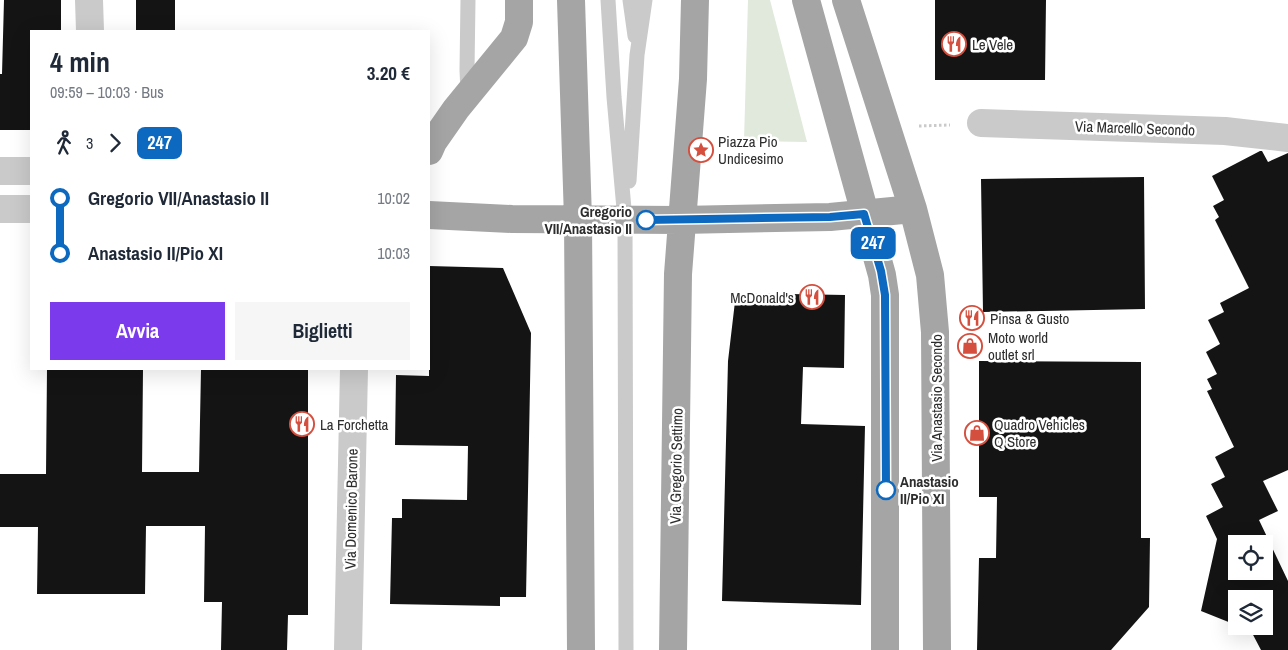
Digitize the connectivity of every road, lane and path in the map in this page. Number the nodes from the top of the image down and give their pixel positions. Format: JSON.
{"nodes":[{"id":1,"x":89,"y":0,"type":"edge"},
{"id":2,"x":468,"y":0,"type":"edge"},
{"id":3,"x":519,"y":0,"type":"edge"},
{"id":4,"x":571,"y":0,"type":"edge"},
{"id":5,"x":608,"y":0,"type":"edge"},
{"id":6,"x":630,"y":0,"type":"edge"},
{"id":7,"x":645,"y":0,"type":"edge"},
{"id":8,"x":695,"y":0,"type":"edge"},
{"id":9,"x":806,"y":0,"type":"edge"},
{"id":10,"x":846,"y":0,"type":"edge"},
{"id":11,"x":90,"y":30,"type":"edge"},
{"id":12,"x":637,"y":55,"type":"junction"},
{"id":13,"x":468,"y":96,"type":"junction"},
{"id":14,"x":971,"y":124,"type":"joint"},
{"id":15,"x":886,"y":127,"type":"junction"},
{"id":16,"x":1288,"y":138,"type":"edge"},
{"id":17,"x":430,"y":149,"type":"edge"},
{"id":18,"x":0,"y":171,"type":"edge"},
{"id":19,"x":30,"y":171,"type":"edge"},
{"id":20,"x":0,"y":209,"type":"edge"},
{"id":21,"x":30,"y":209,"type":"edge"},
{"id":22,"x":913,"y":209,"type":"junction"},
{"id":23,"x":864,"y":214,"type":"junction"},
{"id":24,"x":430,"y":216,"type":"edge"},
{"id":25,"x":578,"y":219,"type":"junction"},
{"id":26,"x":625,"y":220,"type":"junction"},
{"id":27,"x":682,"y":220,"type":"junction"},
{"id":28,"x":354,"y":370,"type":"edge"},
{"id":29,"x":348,"y":650,"type":"edge"},
{"id":30,"x":581,"y":650,"type":"edge"},
{"id":31,"x":626,"y":650,"type":"edge"},
{"id":32,"x":673,"y":650,"type":"edge"},
{"id":33,"x":885,"y":650,"type":"edge"},
{"id":34,"x":937,"y":650,"type":"edge"}],
"edges":[{"from":1,"to":11,"type":"street"},
{"from":2,"to":13,"type":"lane"},
{"from":3,"to":13,"type":"main road"},
{"from":4,"to":25,"type":"main road"},
{"from":5,"to":26,"type":"lane"},
{"from":6,"to":12,"type":"lane"},
{"from":7,"to":12,"type":"lane"},
{"from":8,"to":27,"type":"main road"},
{"from":9,"to":23,"type":"main road"},
{"from":10,"to":15,"type":"main road"},
{"from":12,"to":26,"type":"lane"},
{"from":13,"to":17,"type":"main road"},
{"from":14,"to":15,"type":"path"},
{"from":14,"to":16,"type":"street","name":"Via Marcello Secondo"},
{"from":15,"to":22,"type":"main road"},
{"from":18,"to":19,"type":"street"},
{"from":20,"to":21,"type":"street"},
{"from":22,"to":23,"type":"main road"},
{"from":22,"to":34,"type":"main road","name":"Via Anastasio Secondo"},
{"from":23,"to":27,"type":"main road"},
{"from":23,"to":33,"type":"main road"},
{"from":24,"to":25,"type":"main road"},
{"from":25,"to":26,"type":"main road"},
{"from":25,"to":30,"type":"main road"},
{"from":26,"to":27,"type":"main road"},
{"from":26,"to":31,"type":"lane"},
{"from":27,"to":32,"type":"main road","name":"Via Gregorio Settimo"},
{"from":28,"to":29,"type":"street","name":"Via Domenico Barone"}]}
